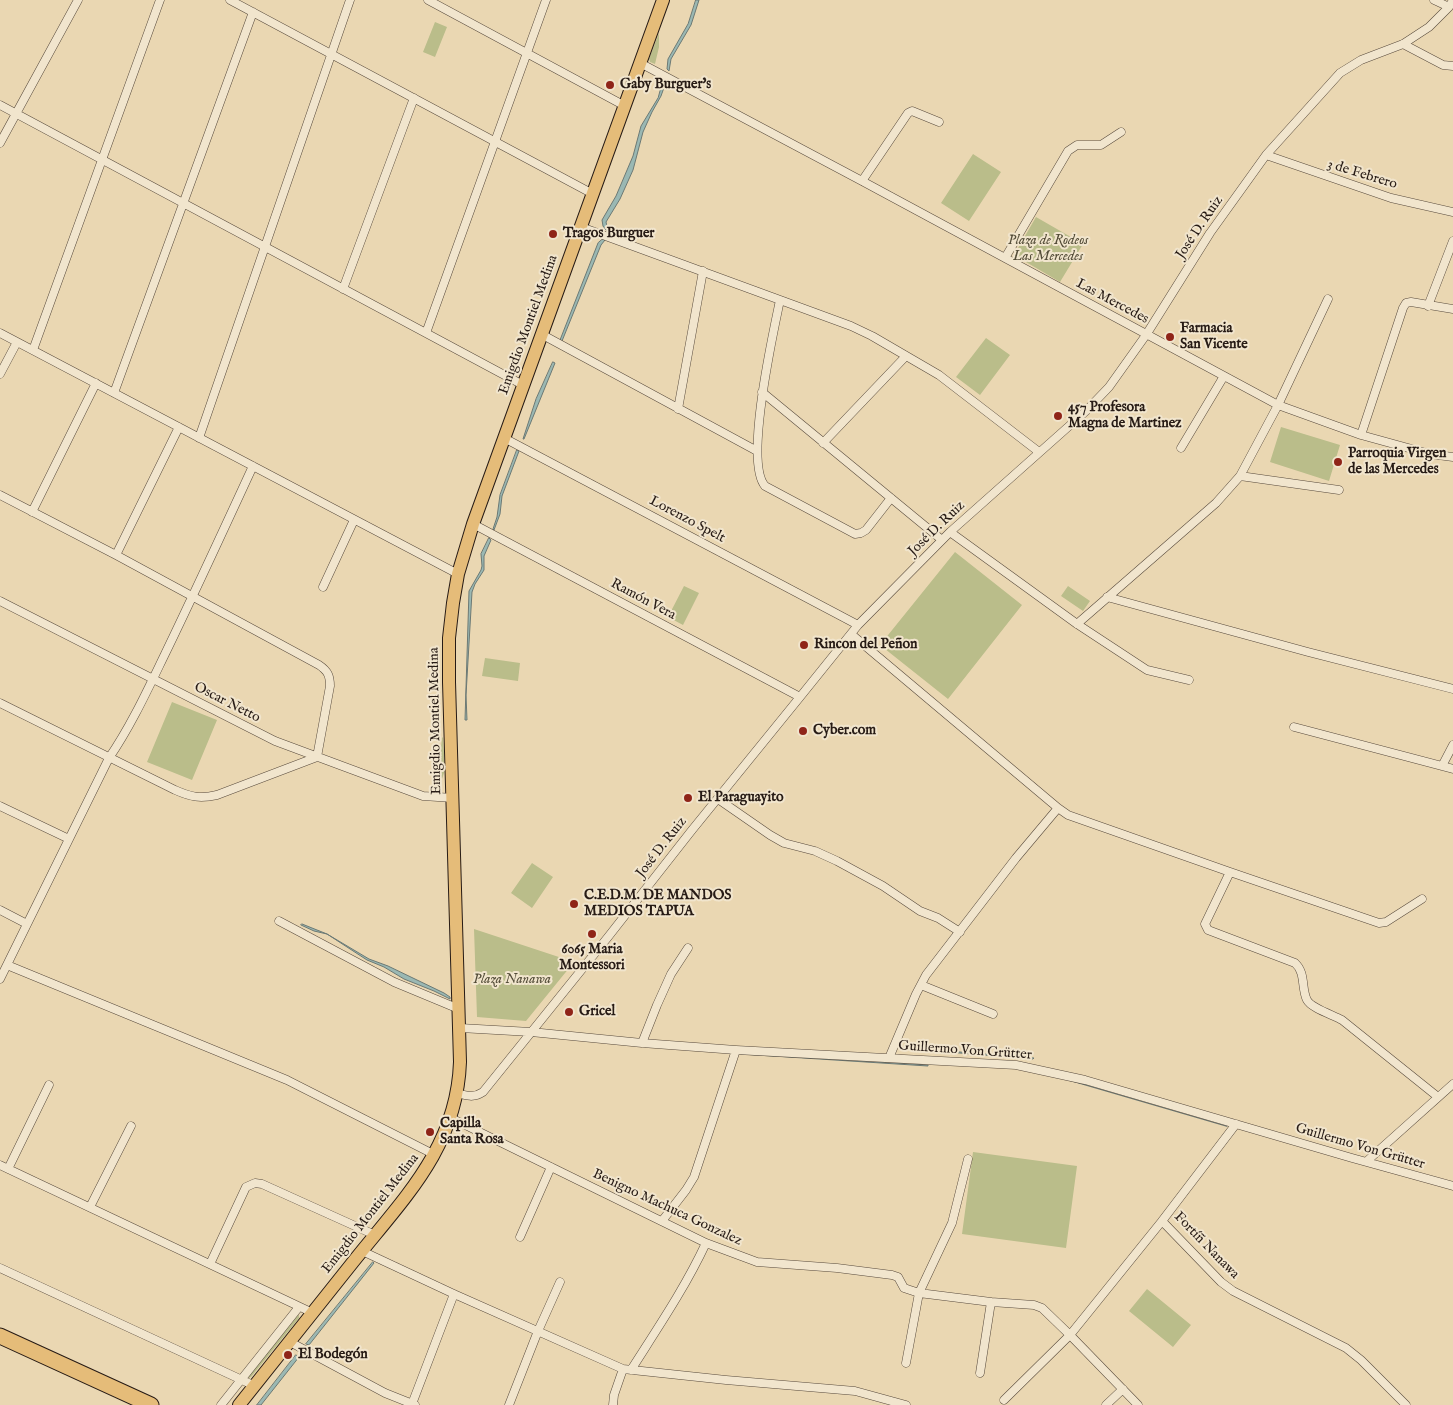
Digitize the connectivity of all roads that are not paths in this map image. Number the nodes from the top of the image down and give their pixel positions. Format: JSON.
{"nodes":[{"id":1,"x":78,"y":0,"type":"edge"},
{"id":2,"x":160,"y":0,"type":"edge"},
{"id":3,"x":230,"y":0,"type":"edge"},
{"id":4,"x":350,"y":0,"type":"edge"},
{"id":5,"x":428,"y":0,"type":"edge"},
{"id":6,"x":546,"y":0,"type":"edge"},
{"id":7,"x":663,"y":0,"type":"edge"},
{"id":8,"x":1434,"y":0,"type":"edge"},
{"id":9,"x":1451,"y":3,"type":"edge"},
{"id":10,"x":253,"y":12,"type":"junction"},
{"id":11,"x":1403,"y":44,"type":"junction"},
{"id":12,"x":527,"y":53,"type":"junction"},
{"id":13,"x":331,"y":54,"type":"junction"},
{"id":14,"x":640,"y":62,"type":"junction"},
{"id":15,"x":1453,"y":66,"type":"edge"},
{"id":16,"x":414,"y":98,"type":"junction"},
{"id":17,"x":0,"y":105,"type":"edge"},
{"id":18,"x":625,"y":106,"type":"junction"},
{"id":19,"x":16,"y":114,"type":"junction"},
{"id":20,"x":939,"y":122,"type":"dead end"},
{"id":21,"x":1120,"y":132,"type":"dead end"},
{"id":22,"x":495,"y":142,"type":"junction"},
{"id":23,"x":0,"y":143,"type":"edge"},
{"id":24,"x":1266,"y":155,"type":"junction"},
{"id":25,"x":102,"y":160,"type":"junction"},
{"id":26,"x":862,"y":180,"type":"junction"},
{"id":27,"x":593,"y":194,"type":"junction"},
{"id":28,"x":184,"y":204,"type":"junction"},
{"id":29,"x":1453,"y":212,"type":"edge"},
{"id":30,"x":581,"y":227,"type":"junction"},
{"id":31,"x":1453,"y":241,"type":"edge"},
{"id":32,"x":264,"y":247,"type":"junction"},
{"id":33,"x":1005,"y":258,"type":"junction"},
{"id":34,"x":703,"y":271,"type":"junction"},
{"id":35,"x":343,"y":289,"type":"junction"},
{"id":36,"x":1328,"y":299,"type":"dead end"},
{"id":37,"x":780,"y":300,"type":"junction"},
{"id":38,"x":1428,"y":306,"type":"junction"},
{"id":39,"x":1453,"y":309,"type":"edge"},
{"id":40,"x":0,"y":333,"type":"edge"},
{"id":41,"x":426,"y":334,"type":"junction"},
{"id":42,"x":541,"y":334,"type":"junction"},
{"id":43,"x":1146,"y":334,"type":"junction"},
{"id":44,"x":17,"y":342,"type":"junction"},
{"id":45,"x":33,"y":350,"type":"junction"},
{"id":46,"x":906,"y":356,"type":"junction"},
{"id":47,"x":0,"y":374,"type":"edge"},
{"id":48,"x":1224,"y":376,"type":"junction"},
{"id":49,"x":96,"y":384,"type":"junction"},
{"id":50,"x":523,"y":385,"type":"junction"},
{"id":51,"x":762,"y":392,"type":"junction"},
{"id":52,"x":114,"y":393,"type":"junction"},
{"id":53,"x":1278,"y":405,"type":"junction"},
{"id":54,"x":678,"y":409,"type":"junction"},
{"id":55,"x":179,"y":427,"type":"junction"},
{"id":56,"x":1361,"y":436,"type":"junction"},
{"id":57,"x":199,"y":438,"type":"junction"},
{"id":58,"x":504,"y":438,"type":"junction"},
{"id":59,"x":823,"y":443,"type":"junction"},
{"id":60,"x":1181,"y":448,"type":"dead end"},
{"id":61,"x":757,"y":451,"type":"junction"},
{"id":62,"x":1039,"y":452,"type":"junction"},
{"id":63,"x":1453,"y":457,"type":"edge"},
{"id":64,"x":253,"y":466,"type":"junction"},
{"id":65,"x":1240,"y":476,"type":"junction"},
{"id":66,"x":1339,"y":490,"type":"dead end"},
{"id":67,"x":0,"y":495,"type":"edge"},
{"id":68,"x":891,"y":498,"type":"junction"},
{"id":69,"x":32,"y":512,"type":"junction"},
{"id":70,"x":354,"y":520,"type":"junction"},
{"id":71,"x":473,"y":524,"type":"junction"},
{"id":72,"x":950,"y":532,"type":"junction"},
{"id":73,"x":942,"y":540,"type":"junction"},
{"id":74,"x":116,"y":555,"type":"junction"},
{"id":75,"x":458,"y":574,"type":"junction"},
{"id":76,"x":323,"y":586,"type":"dead end"},
{"id":77,"x":1107,"y":597,"type":"junction"},
{"id":78,"x":192,"y":598,"type":"junction"},
{"id":79,"x":0,"y":601,"type":"edge"},
{"id":80,"x":858,"y":624,"type":"junction"},
{"id":81,"x":1077,"y":624,"type":"junction"},
{"id":82,"x":851,"y":634,"type":"junction"},
{"id":83,"x":152,"y":679,"type":"junction"},
{"id":84,"x":1189,"y":680,"type":"dead end"},
{"id":85,"x":1453,"y":689,"type":"edge"},
{"id":86,"x":800,"y":697,"type":"junction"},
{"id":87,"x":0,"y":703,"type":"edge"},
{"id":88,"x":1294,"y":727,"type":"dead end"},
{"id":89,"x":1453,"y":745,"type":"edge"},
{"id":90,"x":317,"y":757,"type":"junction"},
{"id":91,"x":109,"y":758,"type":"junction"},
{"id":92,"x":1442,"y":766,"type":"junction"},
{"id":93,"x":1453,"y":769,"type":"edge"},
{"id":94,"x":453,"y":798,"type":"junction"},
{"id":95,"x":718,"y":799,"type":"junction"},
{"id":96,"x":0,"y":806,"type":"edge"},
{"id":97,"x":1058,"y":808,"type":"junction"},
{"id":98,"x":69,"y":839,"type":"junction"},
{"id":99,"x":1230,"y":872,"type":"junction"},
{"id":100,"x":1422,"y":899,"type":"dead end"},
{"id":101,"x":0,"y":910,"type":"edge"},
{"id":102,"x":279,"y":921,"type":"dead end"},
{"id":103,"x":27,"y":924,"type":"junction"},
{"id":104,"x":960,"y":932,"type":"junction"},
{"id":105,"x":688,"y":948,"type":"dead end"},
{"id":106,"x":7,"y":965,"type":"junction"},
{"id":107,"x":0,"y":979,"type":"edge"},
{"id":108,"x":921,"y":985,"type":"junction"},
{"id":109,"x":459,"y":1010,"type":"junction"},
{"id":110,"x":993,"y":1014,"type":"dead end"},
{"id":111,"x":460,"y":1028,"type":"junction"},
{"id":112,"x":531,"y":1032,"type":"junction"},
{"id":113,"x":642,"y":1044,"type":"junction"},
{"id":114,"x":736,"y":1050,"type":"junction"},
{"id":115,"x":889,"y":1058,"type":"junction"},
{"id":116,"x":1453,"y":1084,"type":"edge"},
{"id":117,"x":49,"y":1085,"type":"dead end"},
{"id":118,"x":457,"y":1093,"type":"junction"},
{"id":119,"x":1438,"y":1097,"type":"junction"},
{"id":120,"x":451,"y":1118,"type":"junction"},
{"id":121,"x":1236,"y":1124,"type":"junction"},
{"id":122,"x":131,"y":1126,"type":"dead end"},
{"id":123,"x":435,"y":1155,"type":"junction"},
{"id":124,"x":968,"y":1159,"type":"dead end"},
{"id":125,"x":1367,"y":1161,"type":"junction"},
{"id":126,"x":0,"y":1165,"type":"edge"},
{"id":127,"x":551,"y":1167,"type":"junction"},
{"id":128,"x":8,"y":1169,"type":"junction"},
{"id":129,"x":1453,"y":1186,"type":"edge"},
{"id":130,"x":90,"y":1207,"type":"junction"},
{"id":131,"x":1162,"y":1221,"type":"junction"},
{"id":132,"x":662,"y":1222,"type":"junction"},
{"id":133,"x":375,"y":1234,"type":"junction"},
{"id":134,"x":520,"y":1237,"type":"dead end"},
{"id":135,"x":706,"y":1243,"type":"junction"},
{"id":136,"x":362,"y":1251,"type":"junction"},
{"id":137,"x":210,"y":1264,"type":"junction"},
{"id":138,"x":0,"y":1268,"type":"edge"},
{"id":139,"x":560,"y":1282,"type":"dead end"},
{"id":140,"x":919,"y":1293,"type":"junction"},
{"id":141,"x":454,"y":1294,"type":"junction"},
{"id":142,"x":991,"y":1302,"type":"junction"},
{"id":143,"x":299,"y":1307,"type":"junction"},
{"id":144,"x":313,"y":1313,"type":"junction"},
{"id":145,"x":538,"y":1331,"type":"junction"},
{"id":146,"x":1070,"y":1335,"type":"junction"},
{"id":147,"x":0,"y":1336,"type":"edge"},
{"id":148,"x":290,"y":1342,"type":"junction"},
{"id":149,"x":906,"y":1363,"type":"dead end"},
{"id":150,"x":627,"y":1370,"type":"junction"},
{"id":151,"x":980,"y":1373,"type":"dead end"},
{"id":152,"x":241,"y":1379,"type":"junction"},
{"id":153,"x":254,"y":1386,"type":"junction"},
{"id":154,"x":1123,"y":1390,"type":"junction"},
{"id":155,"x":1004,"y":1400,"type":"dead end"},
{"id":156,"x":413,"y":1404,"type":"edge"},
{"id":157,"x":151,"y":1405,"type":"edge"},
{"id":158,"x":221,"y":1405,"type":"edge"},
{"id":159,"x":239,"y":1405,"type":"edge"},
{"id":160,"x":509,"y":1405,"type":"edge"},
{"id":161,"x":613,"y":1405,"type":"edge"},
{"id":162,"x":906,"y":1405,"type":"edge"},
{"id":163,"x":1106,"y":1405,"type":"edge"},
{"id":164,"x":1138,"y":1405,"type":"edge"},
{"id":165,"x":1406,"y":1405,"type":"edge"}],
"edges":[{"from":1,"to":19,"type":"street"},
{"from":2,"to":25,"type":"street"},
{"from":3,"to":10,"type":"street"},
{"from":4,"to":13,"type":"street"},
{"from":5,"to":12,"type":"street"},
{"from":6,"to":12,"type":"street"},
{"from":7,"to":14,"type":"main road","name":"Emigdio Montiel Medina"},
{"from":8,"to":9,"type":"street"},
{"from":9,"to":11,"type":"street","name":"José D. Ruiz"},
{"from":10,"to":13,"type":"street"},
{"from":10,"to":28,"type":"street"},
{"from":11,"to":15,"type":"street"},
{"from":11,"to":24,"type":"street","name":"José D. Ruiz"},
{"from":12,"to":18,"type":"street"},
{"from":12,"to":22,"type":"street"},
{"from":13,"to":16,"type":"street"},
{"from":13,"to":32,"type":"street"},
{"from":14,"to":18,"type":"main road","name":"Emigdio Montiel Medina"},
{"from":14,"to":26,"type":"street","name":"Las Mercedes"},
{"from":16,"to":22,"type":"street"},
{"from":16,"to":35,"type":"street"},
{"from":17,"to":19,"type":"street"},
{"from":18,"to":27,"type":"main road","name":"Emigdio Montiel Medina"},
{"from":19,"to":23,"type":"street"},
{"from":19,"to":25,"type":"street"},
{"from":20,"to":26,"type":"street"},
{"from":21,"to":33,"type":"street"},
{"from":22,"to":27,"type":"street"},
{"from":22,"to":41,"type":"street"},
{"from":24,"to":29,"type":"street","name":"3 de Febrero"},
{"from":24,"to":43,"type":"street","name":"José D. Ruiz"},
{"from":25,"to":28,"type":"street"},
{"from":25,"to":45,"type":"street"},
{"from":26,"to":33,"type":"street","name":"Las Mercedes"},
{"from":27,"to":30,"type":"main road","name":"Emigdio Montiel Medina"},
{"from":28,"to":32,"type":"street"},
{"from":28,"to":52,"type":"street"},
{"from":30,"to":34,"type":"street"},
{"from":30,"to":42,"type":"main road","name":"Emigdio Montiel Medina"},
{"from":31,"to":38,"type":"street"},
{"from":32,"to":35,"type":"street"},
{"from":32,"to":57,"type":"street"},
{"from":33,"to":43,"type":"street","name":"Las Mercedes"},
{"from":34,"to":37,"type":"street"},
{"from":34,"to":54,"type":"street"},
{"from":35,"to":41,"type":"street"},
{"from":36,"to":53,"type":"street"},
{"from":37,"to":46,"type":"street"},
{"from":37,"to":51,"type":"street"},
{"from":38,"to":39,"type":"street"},
{"from":38,"to":56,"type":"street"},
{"from":40,"to":44,"type":"street"},
{"from":41,"to":50,"type":"street"},
{"from":42,"to":50,"type":"main road","name":"Emigdio Montiel Medina"},
{"from":42,"to":54,"type":"street"},
{"from":43,"to":48,"type":"street","name":"Las Mercedes"},
{"from":43,"to":62,"type":"street","name":"José D. Ruiz"},
{"from":44,"to":45,"type":"street"},
{"from":44,"to":47,"type":"street"},
{"from":45,"to":49,"type":"street"},
{"from":46,"to":59,"type":"street"},
{"from":46,"to":62,"type":"street"},
{"from":48,"to":53,"type":"street","name":"Las Mercedes"},
{"from":48,"to":60,"type":"street"},
{"from":49,"to":52,"type":"street"},
{"from":49,"to":69,"type":"street"},
{"from":50,"to":58,"type":"main road","name":"Emigdio Montiel Medina"},
{"from":51,"to":59,"type":"street"},
{"from":51,"to":61,"type":"street"},
{"from":52,"to":55,"type":"street"},
{"from":53,"to":56,"type":"street","name":"Las Mercedes"},
{"from":53,"to":65,"type":"street"},
{"from":54,"to":61,"type":"street"},
{"from":55,"to":57,"type":"street"},
{"from":55,"to":74,"type":"street"},
{"from":56,"to":63,"type":"street","name":"Las Mercedes"},
{"from":57,"to":64,"type":"street"},
{"from":58,"to":71,"type":"main road","name":"Emigdio Montiel Medina"},
{"from":58,"to":80,"type":"street","name":"Lorenzo Spelt"},
{"from":59,"to":68,"type":"street"},
{"from":61,"to":68,"type":"street"},
{"from":62,"to":72,"type":"street","name":"José D. Ruiz"},
{"from":64,"to":70,"type":"street"},
{"from":64,"to":78,"type":"street"},
{"from":65,"to":66,"type":"street"},
{"from":65,"to":77,"type":"street"},
{"from":67,"to":69,"type":"street"},
{"from":68,"to":73,"type":"street"},
{"from":69,"to":74,"type":"street"},
{"from":70,"to":75,"type":"street"},
{"from":70,"to":76,"type":"street"},
{"from":71,"to":75,"type":"main road","name":"Emigdio Montiel Medina"},
{"from":71,"to":86,"type":"street","name":"Ramón Vera"},
{"from":72,"to":73,"type":"street","name":"José D. Ruiz"},
{"from":72,"to":81,"type":"street"},
{"from":73,"to":80,"type":"street","name":"José D. Ruiz"},
{"from":74,"to":78,"type":"street"},
{"from":75,"to":94,"type":"main road","name":"Emigdio Montiel Medina"},
{"from":77,"to":81,"type":"street"},
{"from":77,"to":85,"type":"street"},
{"from":78,"to":83,"type":"street"},
{"from":78,"to":90,"type":"street"},
{"from":79,"to":83,"type":"street","name":"Oscar Netto"},
{"from":80,"to":82,"type":"street","name":"José D. Ruiz"},
{"from":81,"to":84,"type":"street"},
{"from":82,"to":86,"type":"street","name":"José D. Ruiz"},
{"from":82,"to":97,"type":"street"},
{"from":83,"to":90,"type":"street","name":"Oscar Netto"},
{"from":83,"to":91,"type":"street"},
{"from":86,"to":95,"type":"street","name":"José D. Ruiz"},
{"from":87,"to":91,"type":"street"},
{"from":88,"to":92,"type":"street"},
{"from":89,"to":92,"type":"street"},
{"from":90,"to":91,"type":"street"},
{"from":90,"to":94,"type":"street","name":"Oscar Netto"},
{"from":91,"to":98,"type":"street"},
{"from":92,"to":93,"type":"street"},
{"from":94,"to":109,"type":"main road","name":"Emigdio Montiel Medina"},
{"from":95,"to":104,"type":"street"},
{"from":95,"to":112,"type":"street","name":"José D. Ruiz"},
{"from":96,"to":98,"type":"street"},
{"from":97,"to":99,"type":"street"},
{"from":97,"to":104,"type":"street"},
{"from":98,"to":103,"type":"street"},
{"from":99,"to":100,"type":"street"},
{"from":99,"to":119,"type":"street"},
{"from":101,"to":103,"type":"street"},
{"from":102,"to":109,"type":"street"},
{"from":103,"to":106,"type":"street"},
{"from":104,"to":108,"type":"street"},
{"from":105,"to":113,"type":"street"},
{"from":106,"to":107,"type":"street"},
{"from":106,"to":123,"type":"street"},
{"from":108,"to":110,"type":"street"},
{"from":108,"to":115,"type":"street"},
{"from":109,"to":111,"type":"main road","name":"Emigdio Montiel Medina"},
{"from":111,"to":112,"type":"street","name":"Guillermo Von Grütter"},
{"from":111,"to":118,"type":"main road","name":"Emigdio Montiel Medina"},
{"from":112,"to":113,"type":"street","name":"Guillermo Von Grütter"},
{"from":112,"to":118,"type":"street","name":"José D. Ruiz"},
{"from":113,"to":114,"type":"street","name":"Guillermo Von Grütter"},
{"from":114,"to":115,"type":"street","name":"Guillermo Von Grütter"},
{"from":114,"to":132,"type":"street"},
{"from":115,"to":121,"type":"street","name":"Guillermo Von Grütter"},
{"from":116,"to":119,"type":"street"},
{"from":117,"to":128,"type":"street"},
{"from":118,"to":120,"type":"main road","name":"Emigdio Montiel Medina"},
{"from":119,"to":125,"type":"street"},
{"from":120,"to":123,"type":"main road","name":"Emigdio Montiel Medina"},
{"from":120,"to":127,"type":"street","name":"Benigno Machuca Gonzalez"},
{"from":121,"to":125,"type":"street","name":"Guillermo Von Grütter"},
{"from":121,"to":131,"type":"street","name":"Fortíñ Nanawa"},
{"from":122,"to":130,"type":"street"},
{"from":123,"to":133,"type":"main road","name":"Emigdio Montiel Medina"},
{"from":124,"to":140,"type":"street"},
{"from":125,"to":129,"type":"street","name":"Guillermo Von Grütter"},
{"from":126,"to":128,"type":"street"},
{"from":127,"to":132,"type":"street","name":"Benigno Machuca Gonzalez"},
{"from":127,"to":134,"type":"street"},
{"from":128,"to":130,"type":"street"},
{"from":130,"to":137,"type":"street"},
{"from":131,"to":146,"type":"street"},
{"from":131,"to":165,"type":"street","name":"Fortíñ Nanawa"},
{"from":132,"to":135,"type":"street","name":"Benigno Machuca Gonzalez"},
{"from":133,"to":136,"type":"main road","name":"Emigdio Montiel Medina"},
{"from":133,"to":137,"type":"street"},
{"from":135,"to":140,"type":"street","name":"Benigno Machuca Gonzalez"},
{"from":135,"to":150,"type":"street"},
{"from":136,"to":141,"type":"street"},
{"from":136,"to":144,"type":"main road","name":"Emigdio Montiel Medina"},
{"from":137,"to":143,"type":"street"},
{"from":138,"to":152,"type":"street"},
{"from":139,"to":145,"type":"street"},
{"from":140,"to":142,"type":"street","name":"Benigno Machuca Gonzalez"},
{"from":140,"to":149,"type":"street"},
{"from":141,"to":145,"type":"street"},
{"from":141,"to":156,"type":"street"},
{"from":142,"to":146,"type":"street","name":"Benigno Machuca Gonzalez"},
{"from":142,"to":151,"type":"street"},
{"from":143,"to":144,"type":"street"},
{"from":143,"to":152,"type":"street"},
{"from":144,"to":148,"type":"main road","name":"Emigdio Montiel Medina"},
{"from":145,"to":150,"type":"street"},
{"from":145,"to":160,"type":"street"},
{"from":146,"to":154,"type":"street","name":"Benigno Machuca Gonzalez"},
{"from":146,"to":155,"type":"street"},
{"from":147,"to":157,"type":"highway"},
{"from":148,"to":153,"type":"main road","name":"Emigdio Montiel Medina"},
{"from":148,"to":156,"type":"street"},
{"from":150,"to":161,"type":"street"},
{"from":150,"to":162,"type":"street"},
{"from":152,"to":153,"type":"street"},
{"from":152,"to":158,"type":"street"},
{"from":153,"to":159,"type":"main road","name":"Emigdio Montiel Medina"},
{"from":154,"to":163,"type":"street"},
{"from":154,"to":164,"type":"street","name":"Benigno Machuca Gonzalez"}]}
